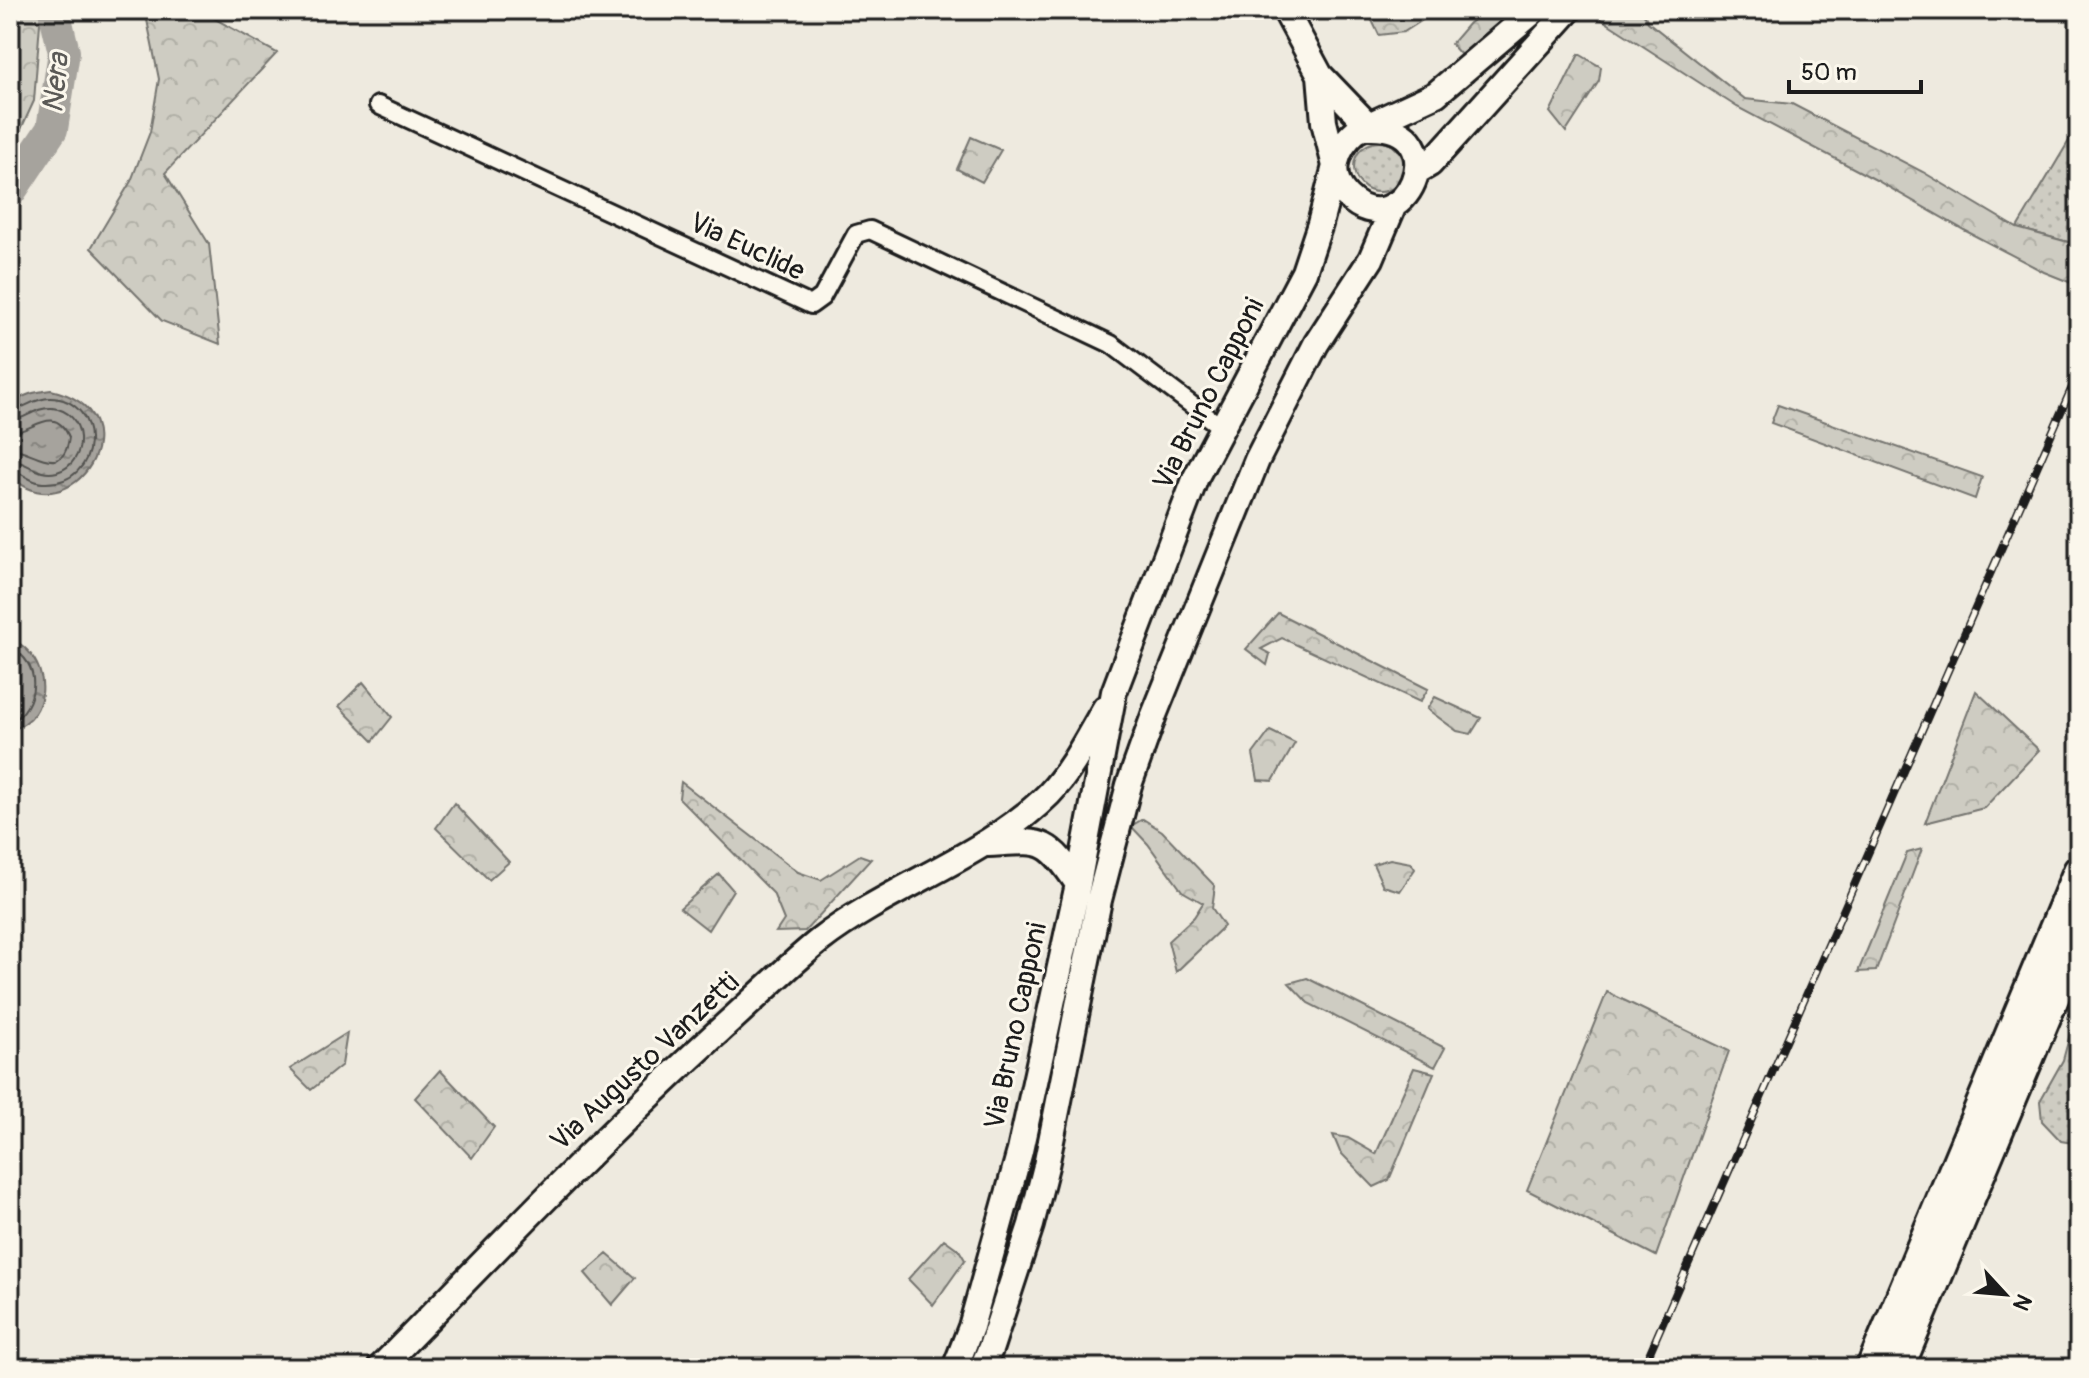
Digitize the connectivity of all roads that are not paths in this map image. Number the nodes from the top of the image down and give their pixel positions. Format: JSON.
{"nodes":[{"id":1,"x":1285,"y":10,"type":"edge"},
{"id":2,"x":1535,"y":10,"type":"edge"},
{"id":3,"x":1569,"y":10,"type":"edge"},
{"id":4,"x":1320,"y":75,"type":"junction"},
{"id":5,"x":378,"y":105,"type":"dead end"},
{"id":6,"x":1370,"y":127,"type":"junction"},
{"id":7,"x":1335,"y":166,"type":"junction"},
{"id":8,"x":1418,"y":171,"type":"junction"},
{"id":9,"x":1394,"y":205,"type":"junction"},
{"id":10,"x":1221,"y":427,"type":"junction"},
{"id":11,"x":1114,"y":692,"type":"junction"},
{"id":12,"x":1154,"y":715,"type":"junction"},
{"id":13,"x":985,"y":844,"type":"junction"},
{"id":14,"x":2079,"y":871,"type":"edge"},
{"id":15,"x":1078,"y":884,"type":"junction"},
{"id":16,"x":2079,"y":936,"type":"edge"},
{"id":17,"x":380,"y":1368,"type":"edge"},
{"id":18,"x":955,"y":1368,"type":"edge"},
{"id":19,"x":982,"y":1368,"type":"edge"},
{"id":20,"x":1872,"y":1368,"type":"edge"},
{"id":21,"x":1898,"y":1368,"type":"edge"}],
"edges":[{"from":1,"to":4,"type":"main road"},
{"from":2,"to":6,"type":"main road"},
{"from":3,"to":8,"type":"main road"},
{"from":4,"to":6,"type":"main road"},
{"from":4,"to":7,"type":"main road"},
{"from":5,"to":10,"type":"street","name":"Via Euclide"},
{"from":6,"to":7,"type":"main road"},
{"from":6,"to":8,"type":"main road"},
{"from":7,"to":9,"type":"main road"},
{"from":7,"to":10,"type":"main road","name":"Via Bruno Capponi"},
{"from":8,"to":9,"type":"main road"},
{"from":9,"to":12,"type":"main road","name":"Via Bruno Capponi"},
{"from":10,"to":11,"type":"main road","name":"Via Bruno Capponi"},
{"from":11,"to":12,"type":"main road"},
{"from":11,"to":13,"type":"main road","name":"Via Augusto Vanzetti"},
{"from":11,"to":15,"type":"main road","name":"Via Bruno Capponi"},
{"from":12,"to":19,"type":"main road","name":"Via Bruno Capponi"},
{"from":13,"to":15,"type":"main road","name":"Via Augusto Vanzetti"},
{"from":13,"to":17,"type":"main road","name":"Via Augusto Vanzetti"},
{"from":14,"to":20,"type":"highway"},
{"from":15,"to":18,"type":"main road","name":"Via Bruno Capponi"},
{"from":16,"to":21,"type":"highway"}]}
